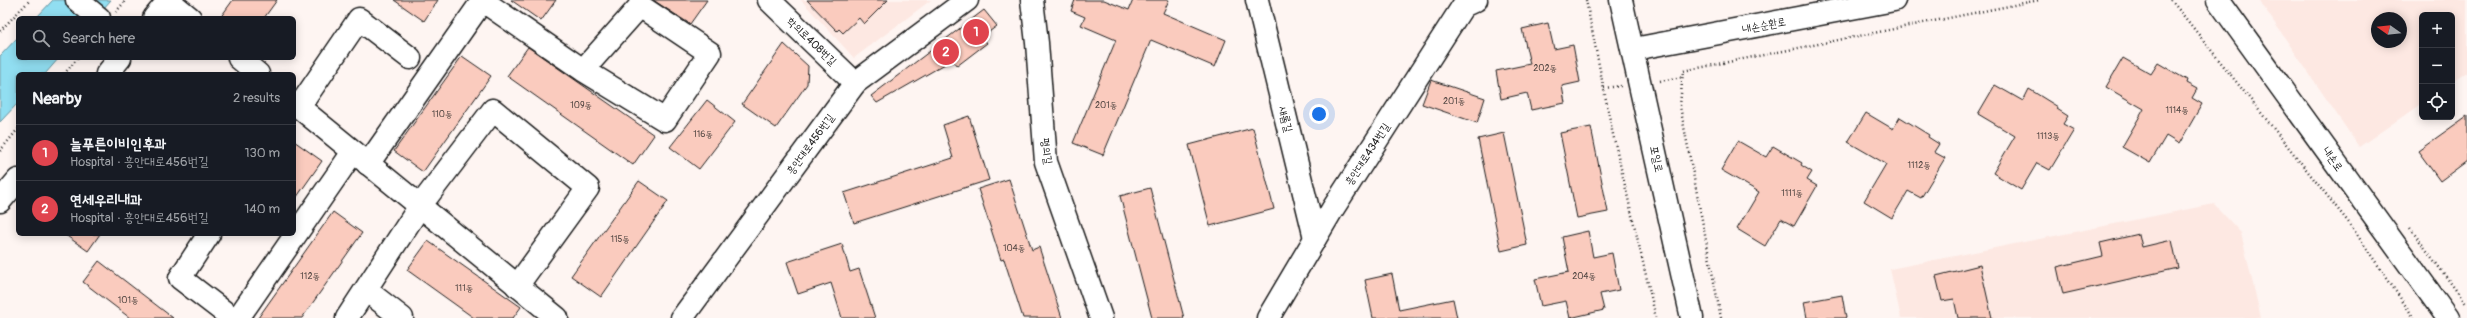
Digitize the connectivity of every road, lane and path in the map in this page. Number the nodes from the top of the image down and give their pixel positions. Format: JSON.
{"nodes":[{"id":1,"x":30,"y":0,"type":"edge"},
{"id":2,"x":77,"y":0,"type":"edge"},
{"id":3,"x":126,"y":0,"type":"edge"},
{"id":4,"x":169,"y":0,"type":"edge"},
{"id":5,"x":483,"y":0,"type":"edge"},
{"id":6,"x":769,"y":0,"type":"edge"},
{"id":7,"x":967,"y":0,"type":"edge"},
{"id":8,"x":1032,"y":0,"type":"edge"},
{"id":9,"x":1257,"y":0,"type":"edge"},
{"id":10,"x":1476,"y":0,"type":"edge"},
{"id":11,"x":1586,"y":0,"type":"edge"},
{"id":12,"x":1621,"y":0,"type":"edge"},
{"id":13,"x":1894,"y":0,"type":"edge"},
{"id":14,"x":2039,"y":0,"type":"edge"},
{"id":15,"x":2171,"y":0,"type":"edge"},
{"id":16,"x":2218,"y":0,"type":"edge"},
{"id":17,"x":97,"y":16,"type":"edge"},
{"id":18,"x":113,"y":16,"type":"edge"},
{"id":19,"x":156,"y":16,"type":"edge"},
{"id":20,"x":188,"y":16,"type":"edge"},
{"id":21,"x":0,"y":32,"type":"edge"},
{"id":22,"x":1634,"y":49,"type":"junction"},
{"id":23,"x":410,"y":58,"type":"dead end"},
{"id":24,"x":76,"y":60,"type":"edge"},
{"id":25,"x":118,"y":60,"type":"edge"},
{"id":26,"x":241,"y":60,"type":"edge"},
{"id":27,"x":583,"y":70,"type":"junction"},
{"id":28,"x":66,"y":72,"type":"edge"},
{"id":29,"x":109,"y":72,"type":"edge"},
{"id":30,"x":256,"y":72,"type":"edge"},
{"id":31,"x":855,"y":83,"type":"junction"},
{"id":32,"x":296,"y":105,"type":"edge"},
{"id":33,"x":16,"y":131,"type":"edge"},
{"id":34,"x":0,"y":151,"type":"edge"},
{"id":35,"x":361,"y":158,"type":"junction"},
{"id":36,"x":16,"y":182,"type":"edge"},
{"id":37,"x":0,"y":201,"type":"edge"},
{"id":38,"x":420,"y":206,"type":"junction"},
{"id":39,"x":300,"y":215,"type":"edge"},
{"id":40,"x":208,"y":236,"type":"edge"},
{"id":41,"x":287,"y":236,"type":"edge"},
{"id":42,"x":1315,"y":238,"type":"junction"},
{"id":43,"x":517,"y":286,"type":"junction"},
{"id":44,"x":366,"y":290,"type":"junction"},
{"id":45,"x":232,"y":318,"type":"edge"},
{"id":46,"x":238,"y":318,"type":"edge"},
{"id":47,"x":347,"y":318,"type":"edge"},
{"id":48,"x":402,"y":318,"type":"edge"},
{"id":49,"x":557,"y":318,"type":"edge"},
{"id":50,"x":682,"y":318,"type":"edge"},
{"id":51,"x":1101,"y":318,"type":"edge"},
{"id":52,"x":1268,"y":318,"type":"edge"},
{"id":53,"x":1656,"y":318,"type":"edge"},
{"id":54,"x":1692,"y":318,"type":"edge"},
{"id":55,"x":1721,"y":318,"type":"edge"},
{"id":56,"x":2414,"y":318,"type":"edge"},
{"id":57,"x":2448,"y":318,"type":"edge"}],
"edges":[{"from":1,"to":21,"type":"path"},
{"from":2,"to":17,"type":"street"},
{"from":3,"to":18,"type":"path"},
{"from":4,"to":19,"type":"street"},
{"from":4,"to":20,"type":"street"},
{"from":5,"to":27,"type":"street"},
{"from":5,"to":35,"type":"street"},
{"from":6,"to":31,"type":"street","name":"학의로408번길"},
{"from":7,"to":31,"type":"street","name":"흥안대로456번길"},
{"from":8,"to":51,"type":"street","name":"평의길"},
{"from":9,"to":42,"type":"street","name":"새롬길"},
{"from":10,"to":42,"type":"street","name":"흥안대로434번길"},
{"from":11,"to":53,"type":"path"},
{"from":12,"to":22,"type":"street","name":"포일로"},
{"from":13,"to":22,"type":"street","name":"내손순환로"},
{"from":14,"to":55,"type":"path"},
{"from":15,"to":56,"type":"path"},
{"from":16,"to":57,"type":"street","name":"내손로"},
{"from":22,"to":54,"type":"street","name":"포일로"},
{"from":23,"to":32,"type":"street"},
{"from":24,"to":28,"type":"path"},
{"from":25,"to":29,"type":"street"},
{"from":26,"to":30,"type":"street"},
{"from":27,"to":27,"type":"street"},
{"from":31,"to":50,"type":"street","name":"흥안대로456번길"},
{"from":32,"to":35,"type":"street"},
{"from":33,"to":34,"type":"path"},
{"from":35,"to":38,"type":"street"},
{"from":35,"to":39,"type":"street"},
{"from":36,"to":37,"type":"street"},
{"from":38,"to":43,"type":"street"},
{"from":38,"to":43,"type":"street"},
{"from":38,"to":44,"type":"street"},
{"from":40,"to":45,"type":"street"},
{"from":41,"to":46,"type":"street"},
{"from":42,"to":52,"type":"street","name":"흥안대로434번길"},
{"from":43,"to":49,"type":"street"},
{"from":44,"to":47,"type":"street"},
{"from":44,"to":48,"type":"street"}]}
